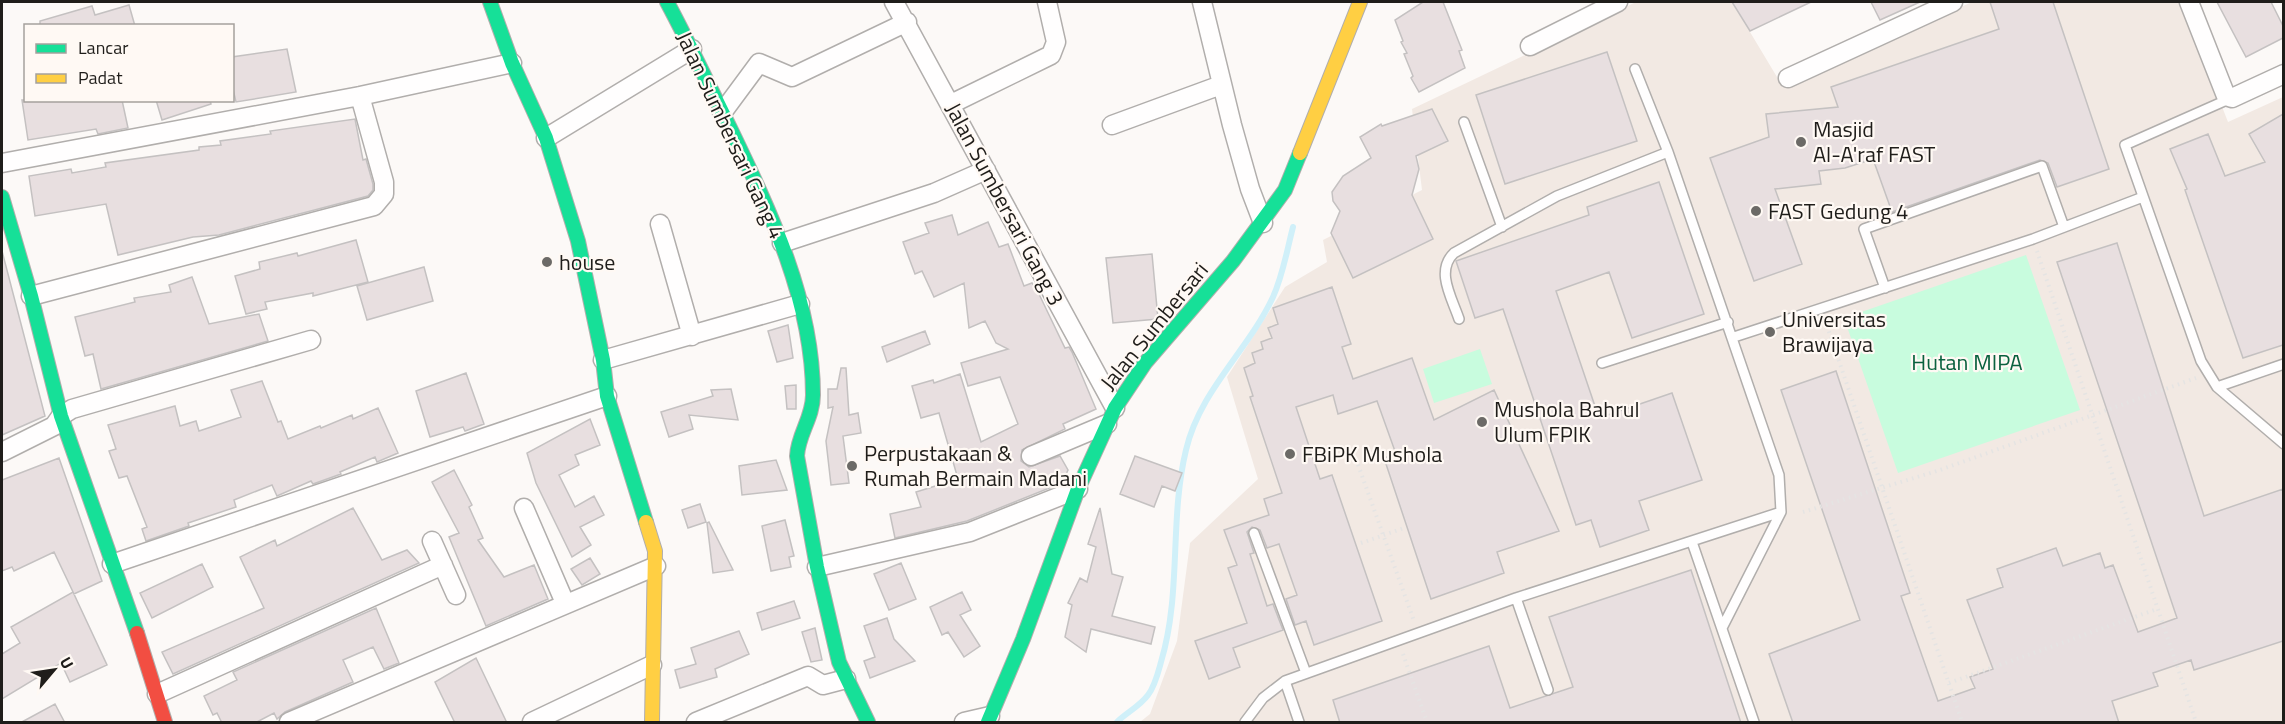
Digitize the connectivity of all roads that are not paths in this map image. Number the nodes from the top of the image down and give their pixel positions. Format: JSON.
{"nodes":[{"id":1,"x":490,"y":2,"type":"edge"},
{"id":2,"x":667,"y":2,"type":"edge"},
{"id":3,"x":894,"y":2,"type":"edge"},
{"id":4,"x":1047,"y":2,"type":"edge"},
{"id":5,"x":1202,"y":2,"type":"edge"},
{"id":6,"x":1360,"y":2,"type":"edge"},
{"id":7,"x":1618,"y":2,"type":"edge"},
{"id":8,"x":1953,"y":2,"type":"edge"},
{"id":9,"x":2189,"y":2,"type":"edge"},
{"id":10,"x":907,"y":22,"type":"junction"},
{"id":11,"x":1530,"y":46,"type":"dead end"},
{"id":12,"x":692,"y":49,"type":"junction"},
{"id":13,"x":512,"y":63,"type":"junction"},
{"id":14,"x":1635,"y":69,"type":"dead end"},
{"id":15,"x":2283,"y":74,"type":"edge"},
{"id":16,"x":1788,"y":78,"type":"dead end"},
{"id":17,"x":1221,"y":85,"type":"junction"},
{"id":18,"x":360,"y":96,"type":"junction"},
{"id":19,"x":2229,"y":99,"type":"junction"},
{"id":20,"x":951,"y":104,"type":"junction"},
{"id":21,"x":722,"y":113,"type":"junction"},
{"id":22,"x":1464,"y":122,"type":"dead end"},
{"id":23,"x":1112,"y":125,"type":"dead end"},
{"id":24,"x":546,"y":138,"type":"junction"},
{"id":25,"x":1668,"y":152,"type":"junction"},
{"id":26,"x":2,"y":163,"type":"edge"},
{"id":27,"x":986,"y":170,"type":"junction"},
{"id":28,"x":2,"y":197,"type":"edge"},
{"id":29,"x":2143,"y":198,"type":"junction"},
{"id":30,"x":1261,"y":219,"type":"junction"},
{"id":31,"x":660,"y":224,"type":"dead end"},
{"id":32,"x":1502,"y":227,"type":"junction"},
{"id":33,"x":2064,"y":227,"type":"junction"},
{"id":34,"x":7,"y":243,"type":"edge"},
{"id":35,"x":782,"y":243,"type":"junction"},
{"id":36,"x":1885,"y":288,"type":"junction"},
{"id":37,"x":31,"y":296,"type":"junction"},
{"id":38,"x":800,"y":304,"type":"junction"},
{"id":39,"x":1459,"y":319,"type":"dead end"},
{"id":40,"x":1728,"y":322,"type":"junction"},
{"id":41,"x":692,"y":336,"type":"junction"},
{"id":42,"x":1734,"y":337,"type":"junction"},
{"id":43,"x":311,"y":340,"type":"dead end"},
{"id":44,"x":603,"y":360,"type":"junction"},
{"id":45,"x":1602,"y":363,"type":"dead end"},
{"id":46,"x":2283,"y":364,"type":"edge"},
{"id":47,"x":2217,"y":387,"type":"junction"},
{"id":48,"x":607,"y":396,"type":"junction"},
{"id":49,"x":61,"y":416,"type":"junction"},
{"id":50,"x":1111,"y":416,"type":"junction"},
{"id":51,"x":2283,"y":444,"type":"edge"},
{"id":52,"x":2,"y":452,"type":"edge"},
{"id":53,"x":1031,"y":456,"type":"dead end"},
{"id":54,"x":1078,"y":489,"type":"junction"},
{"id":55,"x":524,"y":508,"type":"dead end"},
{"id":56,"x":1781,"y":512,"type":"junction"},
{"id":57,"x":1254,"y":533,"type":"dead end"},
{"id":58,"x":432,"y":541,"type":"dead end"},
{"id":59,"x":1692,"y":542,"type":"junction"},
{"id":60,"x":112,"y":564,"type":"junction"},
{"id":61,"x":443,"y":565,"type":"junction"},
{"id":62,"x":656,"y":566,"type":"junction"},
{"id":63,"x":817,"y":567,"type":"junction"},
{"id":64,"x":456,"y":596,"type":"dead end"},
{"id":65,"x":1516,"y":598,"type":"junction"},
{"id":66,"x":565,"y":603,"type":"junction"},
{"id":67,"x":1722,"y":628,"type":"junction"},
{"id":68,"x":652,"y":665,"type":"junction"},
{"id":69,"x":1306,"y":673,"type":"junction"},
{"id":70,"x":846,"y":679,"type":"junction"},
{"id":71,"x":1285,"y":681,"type":"junction"},
{"id":72,"x":1548,"y":690,"type":"dead end"},
{"id":73,"x":157,"y":694,"type":"junction"},
{"id":74,"x":989,"y":719,"type":"edge"},
{"id":75,"x":165,"y":723,"type":"edge"},
{"id":76,"x":290,"y":723,"type":"edge"},
{"id":77,"x":532,"y":723,"type":"edge"},
{"id":78,"x":652,"y":723,"type":"edge"},
{"id":79,"x":696,"y":723,"type":"edge"},
{"id":80,"x":868,"y":723,"type":"edge"},
{"id":81,"x":964,"y":723,"type":"edge"},
{"id":82,"x":1245,"y":723,"type":"edge"},
{"id":83,"x":1299,"y":723,"type":"edge"},
{"id":84,"x":1754,"y":723,"type":"edge"}],
"edges":[{"from":1,"to":13,"type":"street"},
{"from":2,"to":12,"type":"street","name":"Jalan Sumbersari Gang 4"},
{"from":3,"to":10,"type":"street","name":"Jalan Sumbersari Gang 3"},
{"from":4,"to":20,"type":"street"},
{"from":5,"to":17,"type":"street"},
{"from":6,"to":30,"type":"street","name":"Jalan Sumbersari"},
{"from":7,"to":11,"type":"street"},
{"from":8,"to":16,"type":"street"},
{"from":9,"to":19,"type":"street"},
{"from":10,"to":20,"type":"street","name":"Jalan Sumbersari Gang 3"},
{"from":10,"to":21,"type":"street"},
{"from":12,"to":21,"type":"street","name":"Jalan Sumbersari Gang 4"},
{"from":12,"to":24,"type":"street"},
{"from":13,"to":18,"type":"street"},
{"from":13,"to":24,"type":"street"},
{"from":14,"to":25,"type":"lane"},
{"from":15,"to":19,"type":"street"},
{"from":17,"to":23,"type":"street"},
{"from":17,"to":30,"type":"street"},
{"from":18,"to":26,"type":"street"},
{"from":18,"to":37,"type":"street"},
{"from":19,"to":29,"type":"lane"},
{"from":20,"to":27,"type":"street","name":"Jalan Sumbersari Gang 3"},
{"from":21,"to":35,"type":"street","name":"Jalan Sumbersari Gang 4"},
{"from":22,"to":32,"type":"lane"},
{"from":24,"to":44,"type":"street"},
{"from":25,"to":32,"type":"lane"},
{"from":25,"to":40,"type":"lane"},
{"from":27,"to":35,"type":"street"},
{"from":27,"to":50,"type":"street","name":"Jalan Sumbersari Gang 3"},
{"from":28,"to":34,"type":"street"},
{"from":29,"to":33,"type":"lane"},
{"from":29,"to":47,"type":"lane"},
{"from":30,"to":50,"type":"street","name":"Jalan Sumbersari"},
{"from":31,"to":41,"type":"street"},
{"from":32,"to":39,"type":"lane"},
{"from":33,"to":36,"type":"lane"},
{"from":33,"to":36,"type":"lane"},
{"from":34,"to":37,"type":"street"},
{"from":35,"to":38,"type":"street","name":"Jalan Sumbersari Gang 4"},
{"from":36,"to":42,"type":"lane"},
{"from":37,"to":49,"type":"street"},
{"from":38,"to":41,"type":"street"},
{"from":38,"to":63,"type":"street","name":"Jalan Sumbersari Gang 4"},
{"from":40,"to":42,"type":"lane"},
{"from":40,"to":45,"type":"lane"},
{"from":41,"to":44,"type":"street"},
{"from":42,"to":56,"type":"lane"},
{"from":43,"to":49,"type":"street"},
{"from":44,"to":48,"type":"street"},
{"from":46,"to":47,"type":"lane"},
{"from":47,"to":51,"type":"lane"},
{"from":48,"to":60,"type":"street"},
{"from":48,"to":62,"type":"street"},
{"from":49,"to":52,"type":"street"},
{"from":49,"to":60,"type":"street"},
{"from":50,"to":53,"type":"street"},
{"from":50,"to":54,"type":"street","name":"Jalan Sumbersari"},
{"from":54,"to":63,"type":"street"},
{"from":54,"to":74,"type":"street","name":"Jalan Sumbersari"},
{"from":55,"to":66,"type":"street"},
{"from":56,"to":59,"type":"lane"},
{"from":56,"to":67,"type":"lane"},
{"from":57,"to":69,"type":"lane"},
{"from":58,"to":61,"type":"street"},
{"from":59,"to":65,"type":"lane"},
{"from":59,"to":67,"type":"lane"},
{"from":60,"to":73,"type":"street"},
{"from":61,"to":64,"type":"street"},
{"from":61,"to":73,"type":"street"},
{"from":62,"to":66,"type":"street"},
{"from":62,"to":68,"type":"street"},
{"from":63,"to":70,"type":"street","name":"Jalan Sumbersari Gang 4"},
{"from":65,"to":69,"type":"lane"},
{"from":65,"to":72,"type":"lane"},
{"from":66,"to":76,"type":"street"},
{"from":67,"to":84,"type":"lane"},
{"from":68,"to":77,"type":"street"},
{"from":68,"to":78,"type":"street"},
{"from":69,"to":71,"type":"lane"},
{"from":70,"to":79,"type":"street"},
{"from":70,"to":80,"type":"street","name":"Jalan Sumbersari Gang 4"},
{"from":71,"to":82,"type":"lane"},
{"from":71,"to":83,"type":"lane"},
{"from":73,"to":75,"type":"street"},
{"from":74,"to":81,"type":"street"}]}
